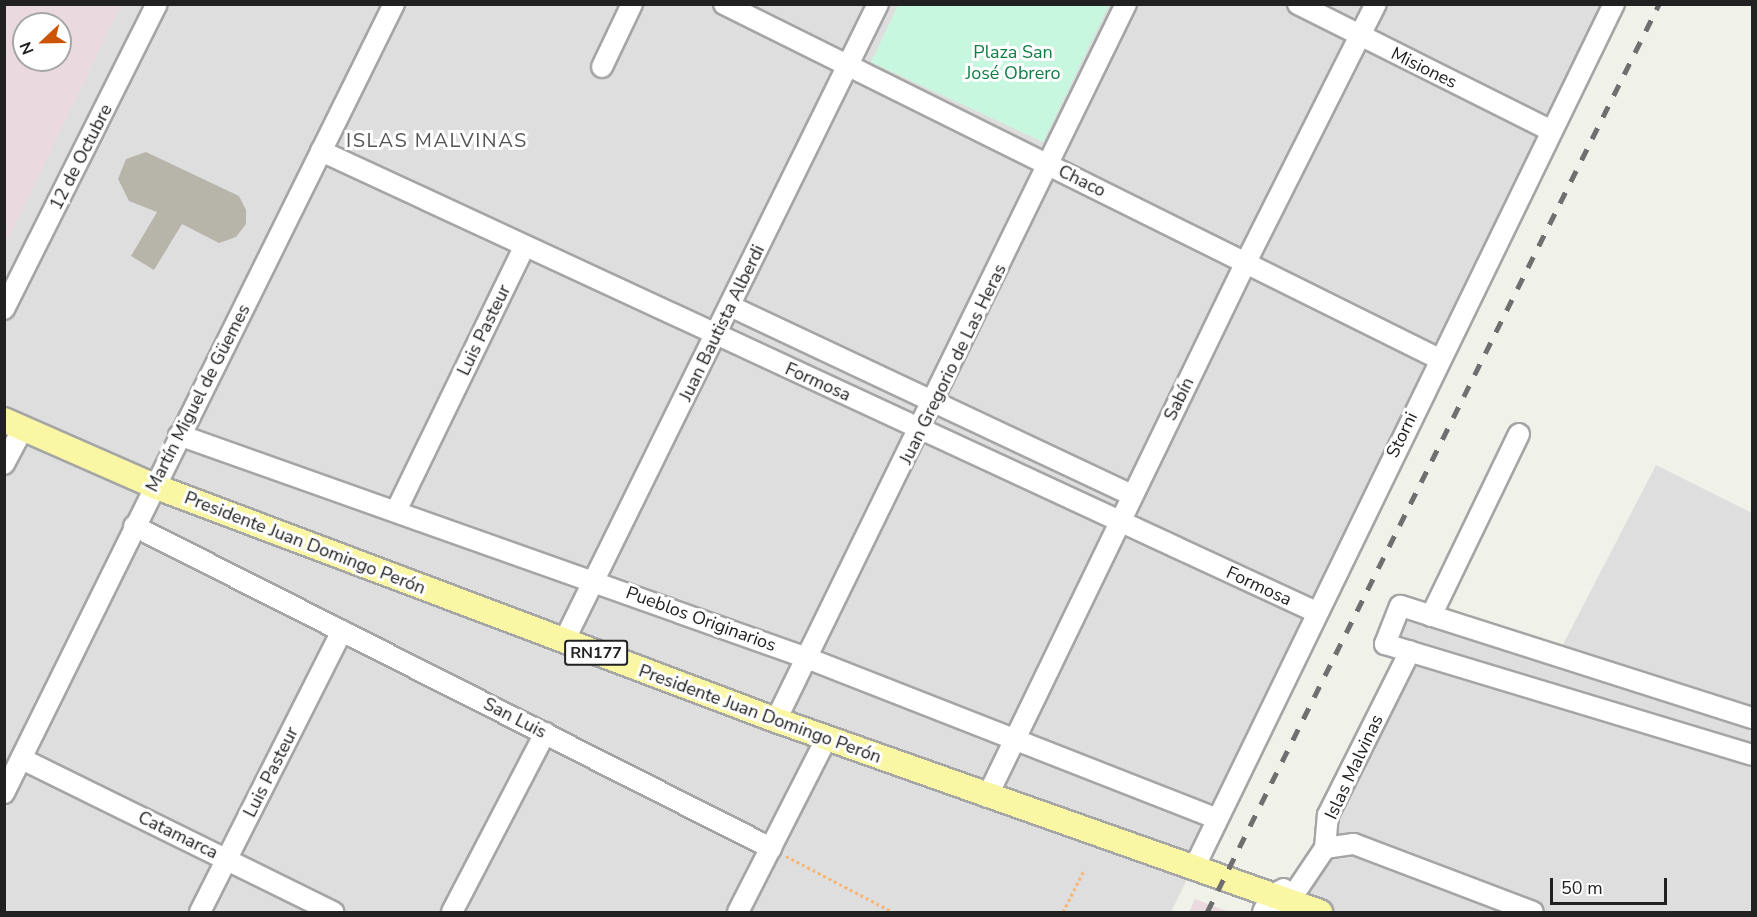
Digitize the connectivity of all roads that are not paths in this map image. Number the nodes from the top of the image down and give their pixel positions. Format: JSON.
{"nodes":[{"id":1,"x":157,"y":4,"type":"edge"},
{"id":2,"x":394,"y":4,"type":"edge"},
{"id":3,"x":632,"y":4,"type":"edge"},
{"id":4,"x":724,"y":4,"type":"edge"},
{"id":5,"x":878,"y":4,"type":"edge"},
{"id":6,"x":1126,"y":4,"type":"edge"},
{"id":7,"x":1298,"y":4,"type":"edge"},
{"id":8,"x":1376,"y":4,"type":"edge"},
{"id":9,"x":1614,"y":4,"type":"edge"},
{"id":10,"x":1361,"y":36,"type":"junction"},
{"id":11,"x":848,"y":66,"type":"junction"},
{"id":12,"x":602,"y":67,"type":"dead end"},
{"id":13,"x":1550,"y":130,"type":"junction"},
{"id":14,"x":321,"y":151,"type":"junction"},
{"id":15,"x":1050,"y":166,"type":"junction"},
{"id":16,"x":524,"y":247,"type":"junction"},
{"id":17,"x":1246,"y":262,"type":"junction"},
{"id":18,"x":730,"y":306,"type":"junction"},
{"id":19,"x":4,"y":309,"type":"edge"},
{"id":20,"x":715,"y":337,"type":"junction"},
{"id":21,"x":1439,"y":359,"type":"junction"},
{"id":22,"x":935,"y":401,"type":"junction"},
{"id":23,"x":14,"y":424,"type":"edge"},
{"id":24,"x":922,"y":428,"type":"junction"},
{"id":25,"x":1519,"y":434,"type":"dead end"},
{"id":26,"x":179,"y":435,"type":"junction"},
{"id":27,"x":4,"y":464,"type":"edge"},
{"id":28,"x":154,"y":486,"type":"junction"},
{"id":29,"x":1132,"y":495,"type":"junction"},
{"id":30,"x":396,"y":511,"type":"junction"},
{"id":31,"x":1120,"y":519,"type":"junction"},
{"id":32,"x":134,"y":526,"type":"junction"},
{"id":33,"x":595,"y":580,"type":"junction"},
{"id":34,"x":1316,"y":612,"type":"junction"},
{"id":35,"x":1431,"y":616,"type":"junction"},
{"id":36,"x":342,"y":631,"type":"junction"},
{"id":37,"x":564,"y":641,"type":"junction"},
{"id":38,"x":1410,"y":651,"type":"junction"},
{"id":39,"x":807,"y":658,"type":"junction"},
{"id":40,"x":1752,"y":718,"type":"edge"},
{"id":41,"x":776,"y":720,"type":"junction"},
{"id":42,"x":545,"y":733,"type":"junction"},
{"id":43,"x":826,"y":739,"type":"junction"},
{"id":44,"x":1014,"y":741,"type":"junction"},
{"id":45,"x":1752,"y":755,"type":"edge"},
{"id":46,"x":22,"y":759,"type":"junction"},
{"id":47,"x":4,"y":793,"type":"edge"},
{"id":48,"x":987,"y":797,"type":"junction"},
{"id":49,"x":1217,"y":819,"type":"junction"},
{"id":50,"x":771,"y":848,"type":"junction"},
{"id":51,"x":1325,"y":848,"type":"junction"},
{"id":52,"x":227,"y":859,"type":"junction"},
{"id":53,"x":1194,"y":868,"type":"junction"},
{"id":54,"x":1281,"y":900,"type":"edge"},
{"id":55,"x":200,"y":912,"type":"edge"},
{"id":56,"x":333,"y":912,"type":"edge"},
{"id":57,"x":452,"y":912,"type":"edge"},
{"id":58,"x":738,"y":912,"type":"edge"},
{"id":59,"x":1320,"y":912,"type":"edge"},
{"id":60,"x":1533,"y":912,"type":"edge"}],
"edges":[{"from":1,"to":19,"type":"street","name":"12 de Octubre"},
{"from":2,"to":14,"type":"street","name":"Martín Miguel de Güemes"},
{"from":3,"to":12,"type":"street"},
{"from":4,"to":11,"type":"street","name":"Chaco"},
{"from":5,"to":11,"type":"street","name":"Juan Bautista Alberdi"},
{"from":6,"to":15,"type":"street","name":"Juan Gregorio de Las Heras"},
{"from":7,"to":10,"type":"street","name":"Misiones"},
{"from":8,"to":10,"type":"street","name":"Sabín"},
{"from":9,"to":13,"type":"street","name":"Storni"},
{"from":10,"to":13,"type":"street","name":"Misiones"},
{"from":10,"to":17,"type":"street","name":"Sabín"},
{"from":11,"to":15,"type":"street","name":"Chaco"},
{"from":11,"to":18,"type":"street","name":"Juan Bautista Alberdi"},
{"from":13,"to":21,"type":"street","name":"Storni"},
{"from":14,"to":16,"type":"street","name":"Formosa"},
{"from":14,"to":26,"type":"street","name":"Martín Miguel de Güemes"},
{"from":15,"to":17,"type":"street","name":"Chaco"},
{"from":15,"to":22,"type":"street","name":"Juan Gregorio de Las Heras"},
{"from":16,"to":20,"type":"street","name":"Formosa"},
{"from":16,"to":30,"type":"street","name":"Luis Pasteur"},
{"from":17,"to":21,"type":"street","name":"Chaco"},
{"from":17,"to":29,"type":"street","name":"Sabín"},
{"from":18,"to":20,"type":"street","name":"Juan Bautista Alberdi"},
{"from":18,"to":22,"type":"street","name":"Formosa"},
{"from":20,"to":24,"type":"street","name":"Formosa"},
{"from":20,"to":33,"type":"street","name":"Juan Bautista Alberdi"},
{"from":21,"to":34,"type":"street","name":"Storni"},
{"from":22,"to":24,"type":"street","name":"Juan Gregorio de Las Heras"},
{"from":22,"to":29,"type":"street","name":"Formosa"},
{"from":23,"to":27,"type":"street"},
{"from":23,"to":28,"type":"main road","name":"Presidente Juan Domingo Perón","number":"RN177"},
{"from":24,"to":31,"type":"street","name":"Formosa"},
{"from":24,"to":39,"type":"street","name":"Juan Gregorio de Las Heras"},
{"from":25,"to":35,"type":"street"},
{"from":26,"to":28,"type":"street","name":"Martín Miguel de Güemes"},
{"from":26,"to":30,"type":"street","name":"Pueblos Originarios"},
{"from":28,"to":32,"type":"street","name":"Martín Miguel de Güemes"},
{"from":28,"to":37,"type":"main road","name":"Presidente Juan Domingo Perón","number":"RN177"},
{"from":29,"to":31,"type":"street","name":"Sabín"},
{"from":30,"to":33,"type":"street","name":"Pueblos Originarios"},
{"from":31,"to":34,"type":"street","name":"Formosa"},
{"from":31,"to":44,"type":"street","name":"Sabín"},
{"from":32,"to":36,"type":"street","name":"San Luis"},
{"from":32,"to":46,"type":"street","name":"Martín Miguel de Güemes"},
{"from":33,"to":37,"type":"street","name":"Juan Bautista Alberdi"},
{"from":33,"to":39,"type":"street","name":"Pueblos Originarios"},
{"from":34,"to":49,"type":"street","name":"Storni"},
{"from":35,"to":38,"type":"street"},
{"from":35,"to":40,"type":"street"},
{"from":36,"to":42,"type":"street","name":"San Luis"},
{"from":36,"to":52,"type":"street","name":"Luis Pasteur"},
{"from":37,"to":41,"type":"main road","name":"Presidente Juan Domingo Perón","number":"RN177"},
{"from":38,"to":45,"type":"street"},
{"from":38,"to":51,"type":"street","name":"Islas Malvinas"},
{"from":39,"to":41,"type":"street","name":"Juan Gregorio de Las Heras"},
{"from":39,"to":44,"type":"street","name":"Pueblos Originarios"},
{"from":41,"to":43,"type":"main road","name":"Presidente Juan Domingo Perón","number":"RN177"},
{"from":42,"to":50,"type":"street","name":"San Luis"},
{"from":42,"to":57,"type":"street"},
{"from":43,"to":48,"type":"main road","name":"Presidente Juan Domingo Perón","number":"RN177"},
{"from":43,"to":50,"type":"street"},
{"from":44,"to":48,"type":"street","name":"Sabín"},
{"from":44,"to":49,"type":"street","name":"Pueblos Originarios"},
{"from":46,"to":47,"type":"street","name":"Martín Miguel de Güemes"},
{"from":46,"to":52,"type":"street","name":"Catamarca"},
{"from":48,"to":53,"type":"main road","name":"Presidente Juan Domingo Perón","number":"RN177"},
{"from":49,"to":53,"type":"street","name":"Storni"},
{"from":50,"to":58,"type":"street"},
{"from":51,"to":54,"type":"street"},
{"from":51,"to":60,"type":"street"},
{"from":52,"to":55,"type":"street","name":"Luis Pasteur"},
{"from":52,"to":56,"type":"street","name":"Catamarca"},
{"from":53,"to":54,"type":"main road","name":"Presidente Juan Domingo Perón","number":"RN177"},
{"from":54,"to":59,"type":"main road","name":"Presidente Juan Domingo Perón","number":"RN177"}]}
